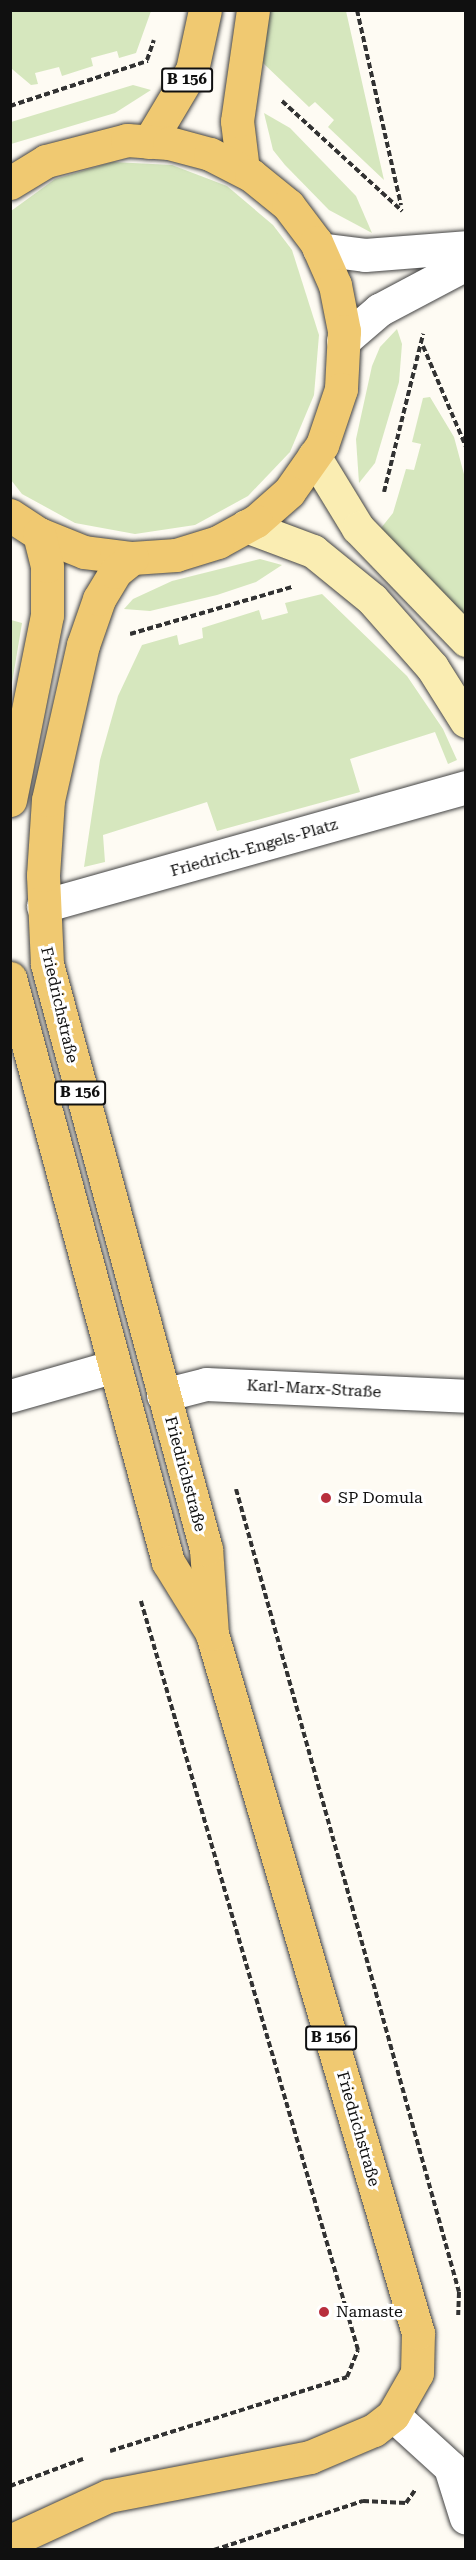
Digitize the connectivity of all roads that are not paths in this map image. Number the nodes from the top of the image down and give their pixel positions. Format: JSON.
{"nodes":[{"id":1,"x":205,"y":10,"type":"edge"},
{"id":2,"x":253,"y":10,"type":"edge"},
{"id":3,"x":149,"y":142,"type":"junction"},
{"id":4,"x":243,"y":170,"type":"junction"},
{"id":5,"x":14,"y":178,"type":"edge"},
{"id":6,"x":465,"y":247,"type":"edge"},
{"id":7,"x":319,"y":249,"type":"junction"},
{"id":8,"x":465,"y":264,"type":"edge"},
{"id":9,"x":343,"y":341,"type":"junction"},
{"id":10,"x":314,"y":456,"type":"junction"},
{"id":11,"x":10,"y":515,"type":"edge"},
{"id":12,"x":246,"y":526,"type":"junction"},
{"id":13,"x":39,"y":534,"type":"junction"},
{"id":14,"x":132,"y":558,"type":"junction"},
{"id":15,"x":465,"y":640,"type":"edge"},
{"id":16,"x":465,"y":721,"type":"edge"},
{"id":17,"x":465,"y":787,"type":"edge"},
{"id":18,"x":10,"y":800,"type":"edge"},
{"id":19,"x":43,"y":906,"type":"junction"},
{"id":20,"x":10,"y":978,"type":"edge"},
{"id":21,"x":112,"y":1367,"type":"junction"},
{"id":22,"x":10,"y":1395,"type":"edge"},
{"id":23,"x":164,"y":1395,"type":"junction"},
{"id":24,"x":465,"y":1396,"type":"edge"},
{"id":25,"x":212,"y":1634,"type":"junction"},
{"id":26,"x":393,"y":2415,"type":"junction"},
{"id":27,"x":458,"y":2466,"type":"edge"},
{"id":28,"x":465,"y":2518,"type":"edge"},
{"id":29,"x":10,"y":2541,"type":"edge"}],
"edges":[{"from":1,"to":3,"type":"main road","number":"B 156"},
{"from":2,"to":4,"type":"main road"},
{"from":3,"to":4,"type":"main road"},
{"from":3,"to":5,"type":"main road"},
{"from":4,"to":7,"type":"main road"},
{"from":6,"to":7,"type":"street"},
{"from":7,"to":9,"type":"main road"},
{"from":8,"to":9,"type":"street"},
{"from":9,"to":10,"type":"main road"},
{"from":10,"to":12,"type":"main road"},
{"from":10,"to":15,"type":"main road"},
{"from":11,"to":13,"type":"main road"},
{"from":12,"to":14,"type":"main road"},
{"from":12,"to":16,"type":"main road"},
{"from":13,"to":14,"type":"main road"},
{"from":13,"to":18,"type":"main road"},
{"from":14,"to":19,"type":"main road","name":"Friedrichstraße","number":"B 156"},
{"from":17,"to":19,"type":"street","name":"Friedrich-Engels-Platz"},
{"from":19,"to":23,"type":"main road","name":"Friedrichstraße","number":"B 156"},
{"from":20,"to":21,"type":"main road","name":"Friedrichstraße","number":"B 156"},
{"from":21,"to":22,"type":"street"},
{"from":21,"to":25,"type":"main road","name":"Friedrichstraße","number":"B 156"},
{"from":23,"to":24,"type":"street","name":"Karl-Marx-Straße"},
{"from":23,"to":25,"type":"main road","name":"Friedrichstraße","number":"B 156"},
{"from":25,"to":26,"type":"main road","name":"Friedrichstraße","number":"B 156"},
{"from":26,"to":27,"type":"street"},
{"from":26,"to":29,"type":"main road","name":"Friedrichstraße","number":"B 156"},
{"from":27,"to":28,"type":"street"}]}
